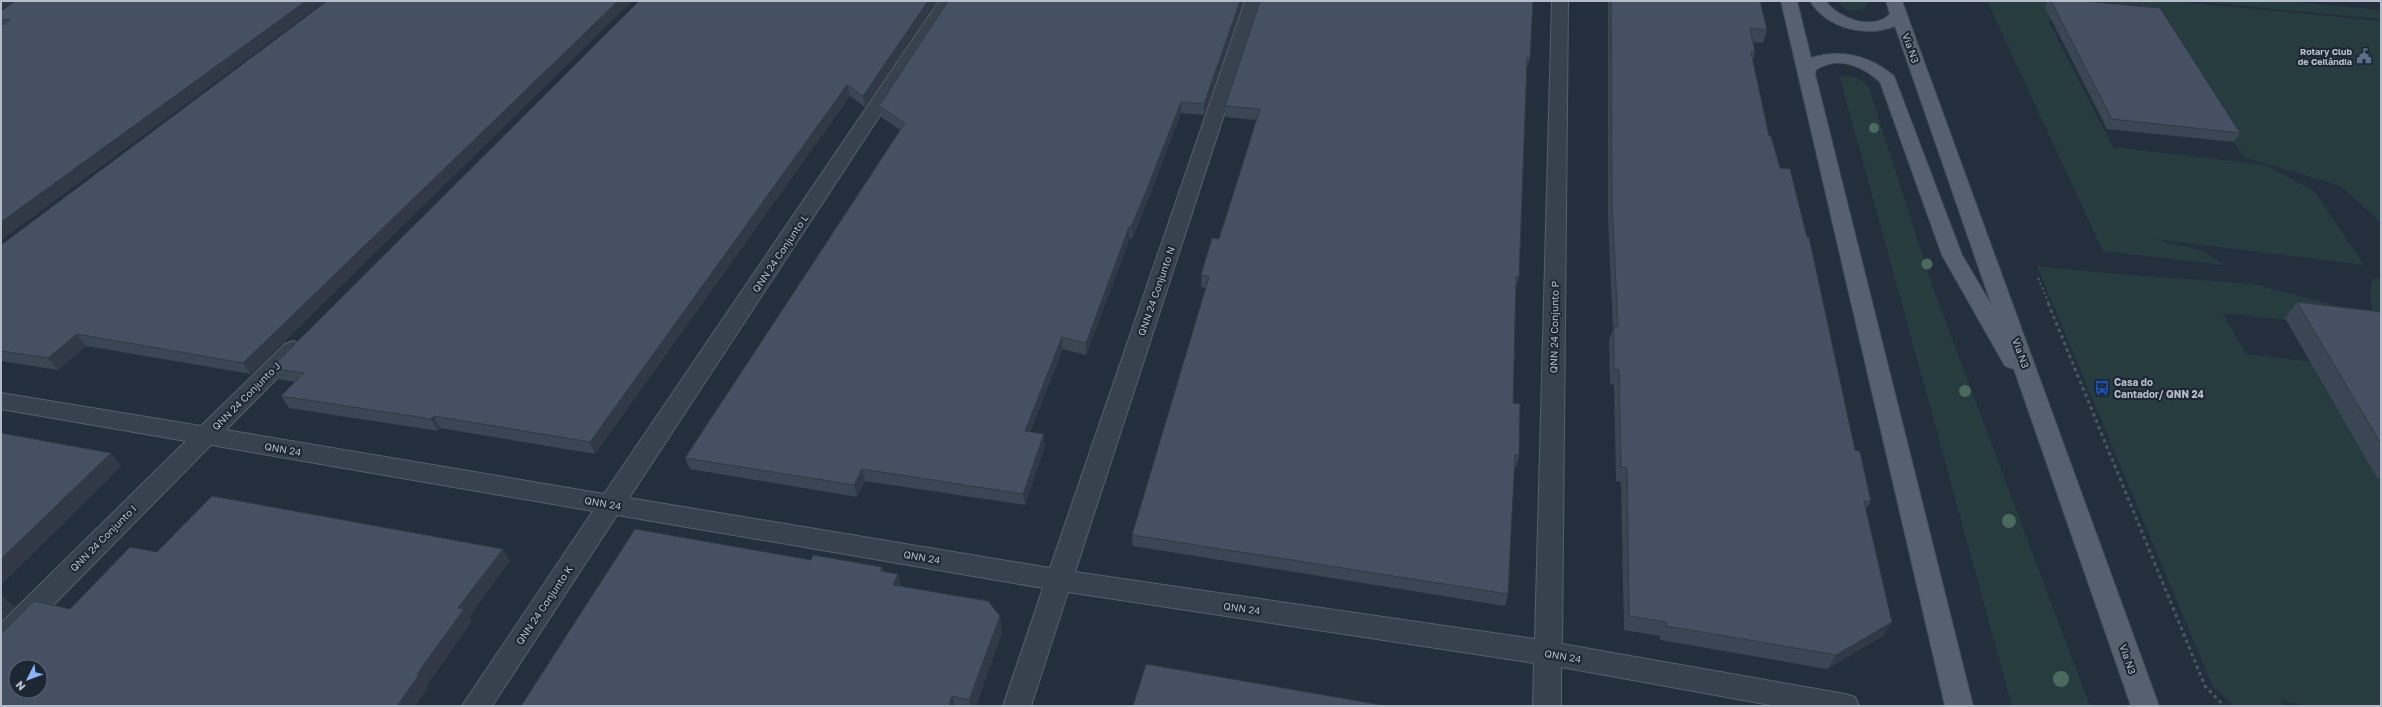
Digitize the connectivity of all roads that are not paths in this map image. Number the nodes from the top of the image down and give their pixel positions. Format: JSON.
{"nodes":[{"id":1,"x":947,"y":1,"type":"edge"},
{"id":2,"x":1253,"y":1,"type":"edge"},
{"id":3,"x":1560,"y":1,"type":"edge"},
{"id":4,"x":1789,"y":1,"type":"edge"},
{"id":5,"x":1818,"y":1,"type":"edge"},
{"id":6,"x":1896,"y":8,"type":"edge"},
{"id":7,"x":1807,"y":74,"type":"junction"},
{"id":8,"x":307,"y":336,"type":"edge"},
{"id":9,"x":1,"y":401,"type":"edge"},
{"id":10,"x":2041,"y":411,"type":"junction"},
{"id":11,"x":206,"y":436,"type":"junction"},
{"id":12,"x":612,"y":504,"type":"junction"},
{"id":13,"x":1058,"y":580,"type":"junction"},
{"id":14,"x":1,"y":640,"type":"edge"},
{"id":15,"x":1548,"y":653,"type":"junction"},
{"id":16,"x":476,"y":706,"type":"edge"},
{"id":17,"x":1016,"y":706,"type":"edge"},
{"id":18,"x":1548,"y":706,"type":"edge"},
{"id":19,"x":1845,"y":706,"type":"edge"},
{"id":20,"x":1959,"y":706,"type":"edge"},
{"id":21,"x":2145,"y":706,"type":"edge"}],
"edges":[{"from":1,"to":12,"type":"street","name":"QNN 24 Conjunto L"},
{"from":2,"to":13,"type":"street","name":"QNN 24 Conjunto N"},
{"from":3,"to":15,"type":"street","name":"QNN 24 Conjunto P"},
{"from":4,"to":7,"type":"main road"},
{"from":5,"to":6,"type":"main road"},
{"from":6,"to":10,"type":"main road","name":"Via N3"},
{"from":7,"to":10,"type":"main road"},
{"from":7,"to":20,"type":"main road"},
{"from":8,"to":11,"type":"street","name":"QNN 24 Conjunto J"},
{"from":9,"to":11,"type":"street","name":"QNN 24"},
{"from":10,"to":21,"type":"main road","name":"Via N3"},
{"from":11,"to":12,"type":"street","name":"QNN 24"},
{"from":11,"to":14,"type":"street","name":"QNN 24 Conjunto I"},
{"from":12,"to":13,"type":"street","name":"QNN 24"},
{"from":12,"to":16,"type":"street","name":"QNN 24 Conjunto K"},
{"from":13,"to":15,"type":"street","name":"QNN 24"},
{"from":13,"to":17,"type":"street","name":"QNN 24 Conjunto N"},
{"from":15,"to":18,"type":"street","name":"QNN 24 Conjunto P"},
{"from":15,"to":19,"type":"street","name":"QNN 24"}]}
